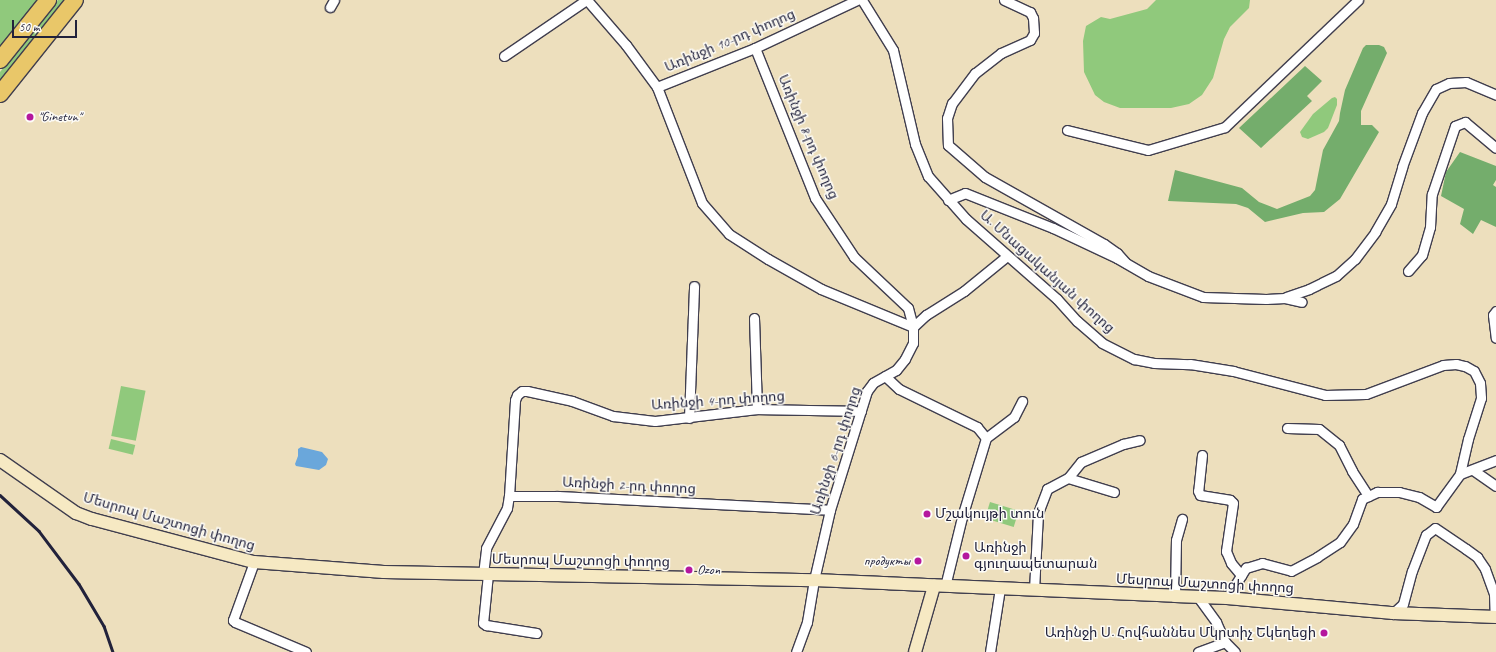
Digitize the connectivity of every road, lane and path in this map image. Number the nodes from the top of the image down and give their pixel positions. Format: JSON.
{"nodes":[{"id":1,"x":48,"y":0,"type":"edge"},
{"id":2,"x":75,"y":0,"type":"edge"},
{"id":3,"x":587,"y":0,"type":"edge"},
{"id":4,"x":857,"y":0,"type":"edge"},
{"id":5,"x":862,"y":0,"type":"edge"},
{"id":6,"x":1004,"y":0,"type":"edge"},
{"id":7,"x":1358,"y":0,"type":"edge"},
{"id":8,"x":755,"y":48,"type":"junction"},
{"id":9,"x":504,"y":56,"type":"dead end"},
{"id":10,"x":0,"y":60,"type":"edge"},
{"id":11,"x":657,"y":87,"type":"junction"},
{"id":12,"x":0,"y":94,"type":"edge"},
{"id":13,"x":1496,"y":95,"type":"edge"},
{"id":14,"x":1067,"y":130,"type":"dead end"},
{"id":15,"x":1496,"y":148,"type":"edge"},
{"id":16,"x":948,"y":200,"type":"junction"},
{"id":17,"x":1007,"y":256,"type":"junction"},
{"id":18,"x":1126,"y":263,"type":"junction"},
{"id":19,"x":1408,"y":271,"type":"dead end"},
{"id":20,"x":694,"y":286,"type":"dead end"},
{"id":21,"x":1285,"y":298,"type":"junction"},
{"id":22,"x":1302,"y":302,"type":"dead end"},
{"id":23,"x":1496,"y":311,"type":"edge"},
{"id":24,"x":754,"y":318,"type":"dead end"},
{"id":25,"x":913,"y":326,"type":"junction"},
{"id":26,"x":1496,"y":338,"type":"edge"},
{"id":27,"x":885,"y":376,"type":"junction"},
{"id":28,"x":1022,"y":401,"type":"dead end"},
{"id":29,"x":756,"y":409,"type":"junction"},
{"id":30,"x":861,"y":411,"type":"junction"},
{"id":31,"x":689,"y":418,"type":"junction"},
{"id":32,"x":1287,"y":428,"type":"dead end"},
{"id":33,"x":986,"y":438,"type":"junction"},
{"id":34,"x":1140,"y":440,"type":"dead end"},
{"id":35,"x":1202,"y":455,"type":"dead end"},
{"id":36,"x":0,"y":460,"type":"edge"},
{"id":37,"x":1496,"y":460,"type":"edge"},
{"id":38,"x":1473,"y":470,"type":"junction"},
{"id":39,"x":1460,"y":474,"type":"junction"},
{"id":40,"x":1068,"y":478,"type":"junction"},
{"id":41,"x":1496,"y":486,"type":"edge"},
{"id":42,"x":1114,"y":492,"type":"dead end"},
{"id":43,"x":509,"y":496,"type":"junction"},
{"id":44,"x":1368,"y":496,"type":"junction"},
{"id":45,"x":830,"y":510,"type":"junction"},
{"id":46,"x":1182,"y":519,"type":"dead end"},
{"id":47,"x":254,"y":562,"type":"junction"},
{"id":48,"x":485,"y":574,"type":"junction"},
{"id":49,"x":1241,"y":575,"type":"junction"},
{"id":50,"x":814,"y":580,"type":"junction"},
{"id":51,"x":940,"y":586,"type":"junction"},
{"id":52,"x":1000,"y":588,"type":"junction"},
{"id":53,"x":1034,"y":590,"type":"junction"},
{"id":54,"x":1175,"y":596,"type":"junction"},
{"id":55,"x":1198,"y":597,"type":"junction"},
{"id":56,"x":1227,"y":598,"type":"junction"},
{"id":57,"x":1393,"y":613,"type":"junction"},
{"id":58,"x":1496,"y":617,"type":"edge"},
{"id":59,"x":536,"y":633,"type":"dead end"},
{"id":60,"x":1225,"y":642,"type":"junction"},
{"id":61,"x":306,"y":652,"type":"edge"},
{"id":62,"x":796,"y":652,"type":"edge"},
{"id":63,"x":915,"y":652,"type":"edge"},
{"id":64,"x":990,"y":652,"type":"edge"},
{"id":65,"x":1198,"y":652,"type":"edge"},
{"id":66,"x":1235,"y":652,"type":"edge"}],
"edges":[{"from":1,"to":10,"type":"highway"},
{"from":2,"to":12,"type":"highway"},
{"from":3,"to":9,"type":"street"},
{"from":3,"to":11,"type":"street"},
{"from":4,"to":8,"type":"street","name":"Առինջի 10-րդ փողոց"},
{"from":5,"to":16,"type":"street","name":"Ա. Մնացականյան փողոց"},
{"from":6,"to":18,"type":"street"},
{"from":7,"to":14,"type":"street"},
{"from":8,"to":11,"type":"street","name":"Առինջի 10-րդ փողոց"},
{"from":8,"to":25,"type":"street","name":"Առինջի 8-րդ փողոց"},
{"from":11,"to":25,"type":"street"},
{"from":13,"to":21,"type":"street"},
{"from":15,"to":19,"type":"street"},
{"from":16,"to":17,"type":"street","name":"Ա. Մնացականյան փողոց"},
{"from":16,"to":18,"type":"street"},
{"from":17,"to":25,"type":"street"},
{"from":17,"to":39,"type":"street","name":"Ա. Մնացականյան փողոց"},
{"from":18,"to":21,"type":"street"},
{"from":20,"to":31,"type":"street"},
{"from":21,"to":22,"type":"street"},
{"from":23,"to":26,"type":"street"},
{"from":24,"to":29,"type":"street"},
{"from":25,"to":27,"type":"street","name":"Առինջի 6-րդ փողոց"},
{"from":27,"to":30,"type":"street","name":"Առինջի 6-րդ փողոց"},
{"from":27,"to":33,"type":"street"},
{"from":28,"to":33,"type":"street"},
{"from":29,"to":30,"type":"street","name":"Առինջի 4-րդ փողոց"},
{"from":29,"to":31,"type":"street","name":"Առինջի 4-րդ փողոց"},
{"from":30,"to":45,"type":"street","name":"Առինջի 6-րդ փողոց"},
{"from":31,"to":43,"type":"street","name":"Առինջի 4-րդ փողոց"},
{"from":32,"to":44,"type":"street"},
{"from":33,"to":51,"type":"street"},
{"from":34,"to":40,"type":"street"},
{"from":35,"to":49,"type":"street"},
{"from":36,"to":47,"type":"street","name":"Մեսրոպ Մաշտոցի փողոց"},
{"from":37,"to":38,"type":"street"},
{"from":38,"to":39,"type":"street"},
{"from":38,"to":41,"type":"street"},
{"from":39,"to":44,"type":"street"},
{"from":40,"to":42,"type":"street"},
{"from":40,"to":53,"type":"street"},
{"from":43,"to":45,"type":"street","name":"Առինջի 2-րդ փողոց"},
{"from":43,"to":48,"type":"street"},
{"from":44,"to":49,"type":"street"},
{"from":45,"to":50,"type":"street","name":"Առինջի 6-րդ փողոց"},
{"from":46,"to":54,"type":"street"},
{"from":47,"to":48,"type":"street","name":"Մեսրոպ Մաշտոցի փողոց"},
{"from":47,"to":61,"type":"street"},
{"from":48,"to":50,"type":"street","name":"Մեսրոպ Մաշտոցի փողոց"},
{"from":48,"to":59,"type":"street"},
{"from":49,"to":56,"type":"street"},
{"from":50,"to":51,"type":"street","name":"Մեսրոպ Մաշտոցի փողոց"},
{"from":50,"to":62,"type":"street","name":"Առինջի 6-րդ փողոց"},
{"from":51,"to":52,"type":"street","name":"Մեսրոպ Մաշտոցի փողոց"},
{"from":51,"to":63,"type":"street"},
{"from":52,"to":53,"type":"street","name":"Մեսրոպ Մաշտոցի փողոց"},
{"from":52,"to":64,"type":"street"},
{"from":53,"to":54,"type":"street","name":"Մեսրոպ Մաշտոցի փողոց"},
{"from":54,"to":55,"type":"street","name":"Մեսրոպ Մաշտոցի փողոց"},
{"from":55,"to":56,"type":"street","name":"Մեսրոպ Մաշտոցի փողոց"},
{"from":55,"to":60,"type":"street"},
{"from":56,"to":57,"type":"street","name":"Մեսրոպ Մաշտոցի փողոց"},
{"from":57,"to":58,"type":"street","name":"Մեսրոպ Մաշտոցի փողոց"},
{"from":57,"to":58,"type":"street"},
{"from":60,"to":65,"type":"street"},
{"from":60,"to":66,"type":"street"}]}
